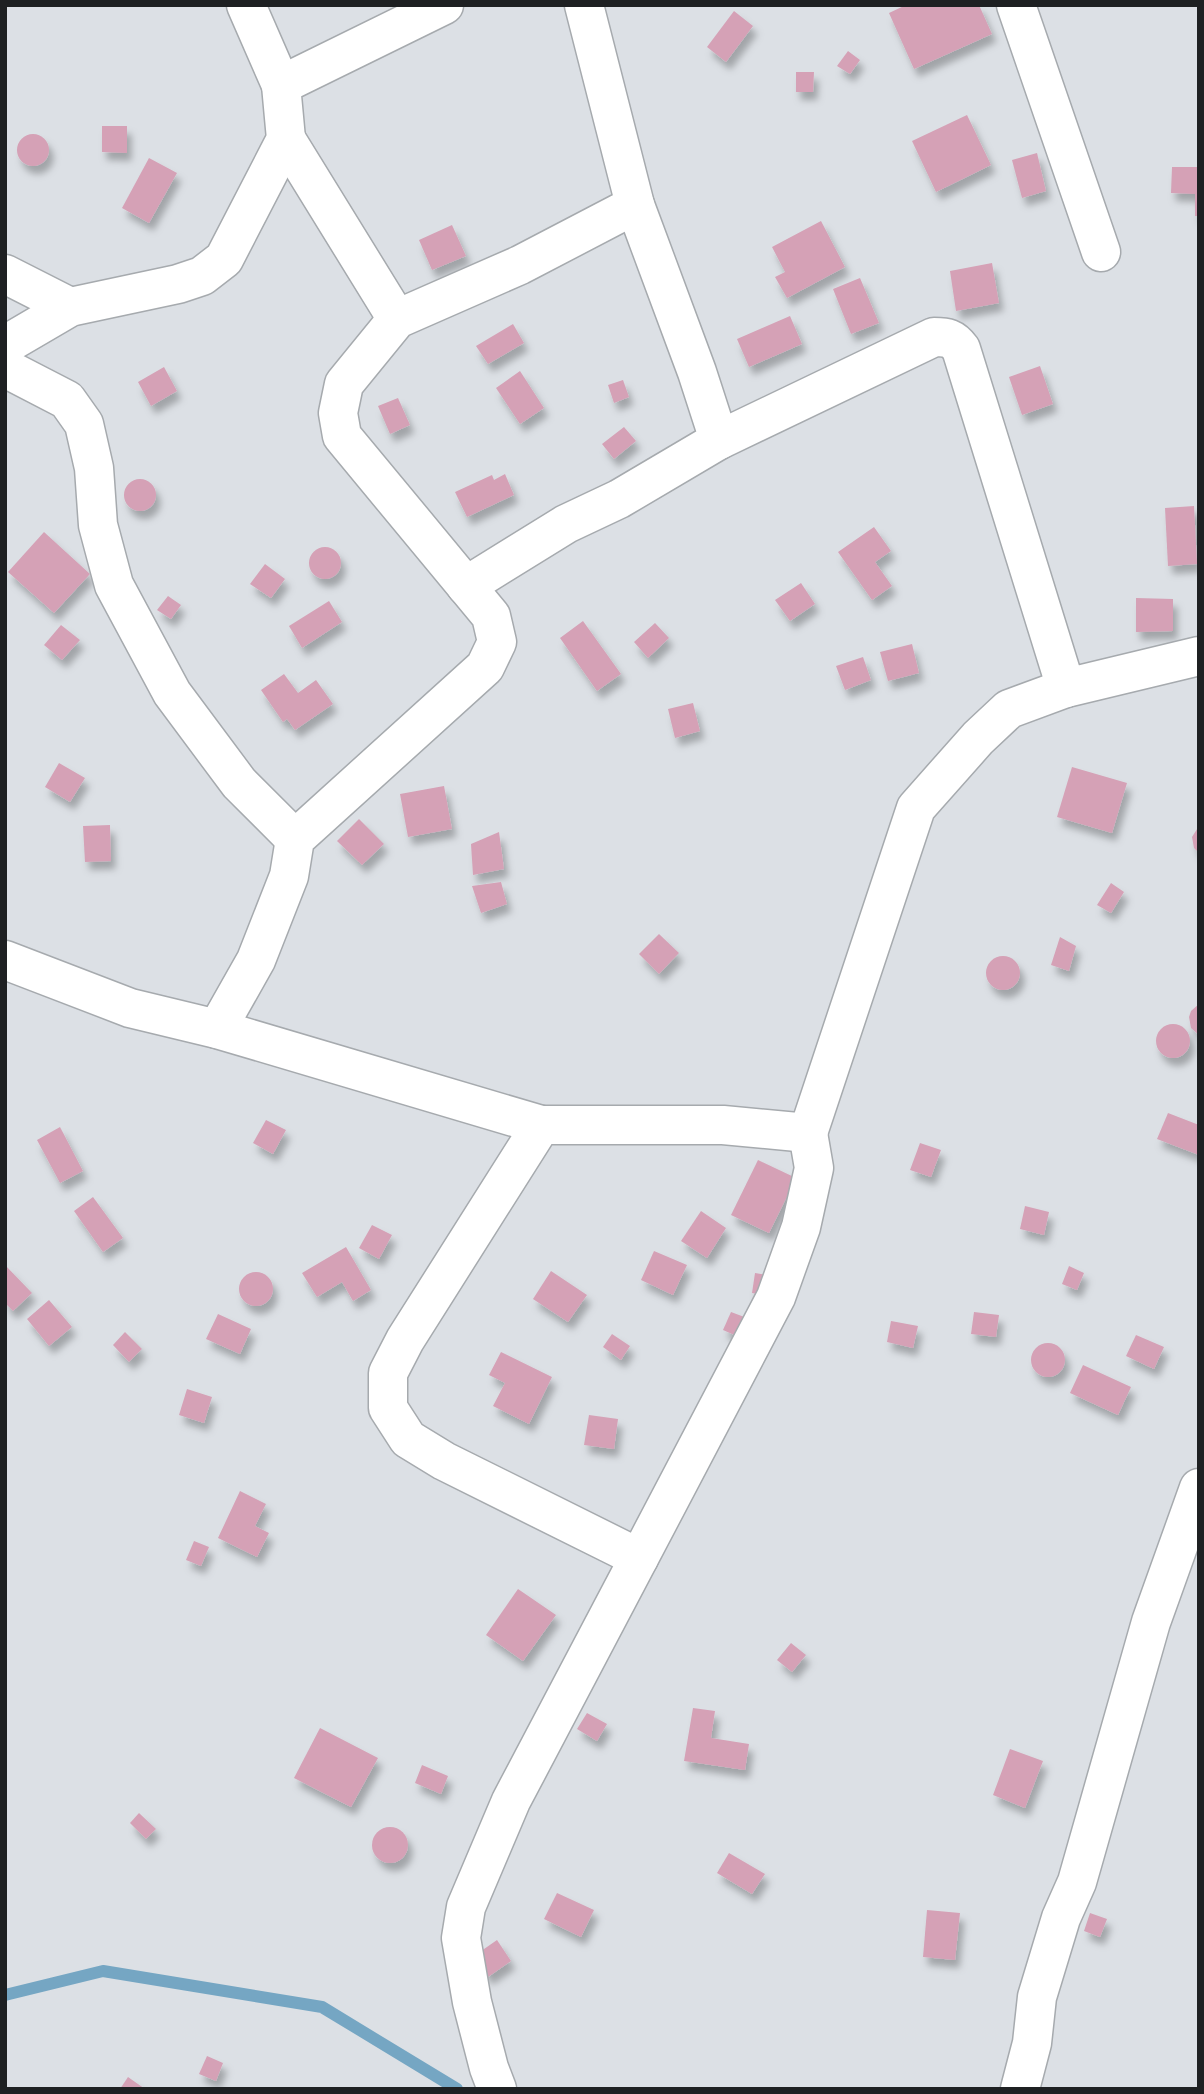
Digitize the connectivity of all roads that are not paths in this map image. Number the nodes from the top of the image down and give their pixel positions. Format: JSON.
{"nodes":[{"id":1,"x":246,"y":5,"type":"edge"},
{"id":2,"x":443,"y":5,"type":"edge"},
{"id":3,"x":584,"y":5,"type":"edge"},
{"id":4,"x":1016,"y":5,"type":"edge"},
{"id":5,"x":281,"y":85,"type":"junction"},
{"id":6,"x":286,"y":139,"type":"junction"},
{"id":7,"x":635,"y":205,"type":"junction"},
{"id":8,"x":1101,"y":252,"type":"dead end"},
{"id":9,"x":5,"y":274,"type":"edge"},
{"id":10,"x":70,"y":307,"type":"junction"},
{"id":11,"x":397,"y":319,"type":"junction"},
{"id":12,"x":5,"y":345,"type":"edge"},
{"id":13,"x":5,"y":368,"type":"edge"},
{"id":14,"x":719,"y":440,"type":"junction"},
{"id":15,"x":466,"y":586,"type":"junction"},
{"id":16,"x":1199,"y":656,"type":"edge"},
{"id":17,"x":1066,"y":688,"type":"junction"},
{"id":18,"x":295,"y":839,"type":"junction"},
{"id":19,"x":5,"y":960,"type":"edge"},
{"id":20,"x":217,"y":1028,"type":"junction"},
{"id":21,"x":541,"y":1125,"type":"junction"},
{"id":22,"x":808,"y":1133,"type":"junction"},
{"id":23,"x":1199,"y":1488,"type":"edge"},
{"id":24,"x":639,"y":1558,"type":"junction"},
{"id":25,"x":497,"y":2089,"type":"edge"},
{"id":26,"x":1020,"y":2089,"type":"edge"}],
"edges":[{"from":1,"to":5,"type":"street"},
{"from":2,"to":5,"type":"street"},
{"from":3,"to":7,"type":"street"},
{"from":4,"to":8,"type":"street"},
{"from":5,"to":6,"type":"street"},
{"from":6,"to":10,"type":"street"},
{"from":6,"to":11,"type":"street"},
{"from":7,"to":11,"type":"street"},
{"from":7,"to":14,"type":"street"},
{"from":9,"to":10,"type":"street"},
{"from":10,"to":12,"type":"street"},
{"from":11,"to":15,"type":"street"},
{"from":13,"to":18,"type":"street"},
{"from":14,"to":15,"type":"street"},
{"from":14,"to":17,"type":"street"},
{"from":15,"to":18,"type":"street"},
{"from":16,"to":17,"type":"street"},
{"from":17,"to":22,"type":"street"},
{"from":18,"to":20,"type":"street"},
{"from":19,"to":20,"type":"street"},
{"from":20,"to":21,"type":"street"},
{"from":21,"to":22,"type":"street"},
{"from":21,"to":24,"type":"street"},
{"from":22,"to":24,"type":"street"},
{"from":23,"to":26,"type":"street"},
{"from":24,"to":25,"type":"street"}]}
